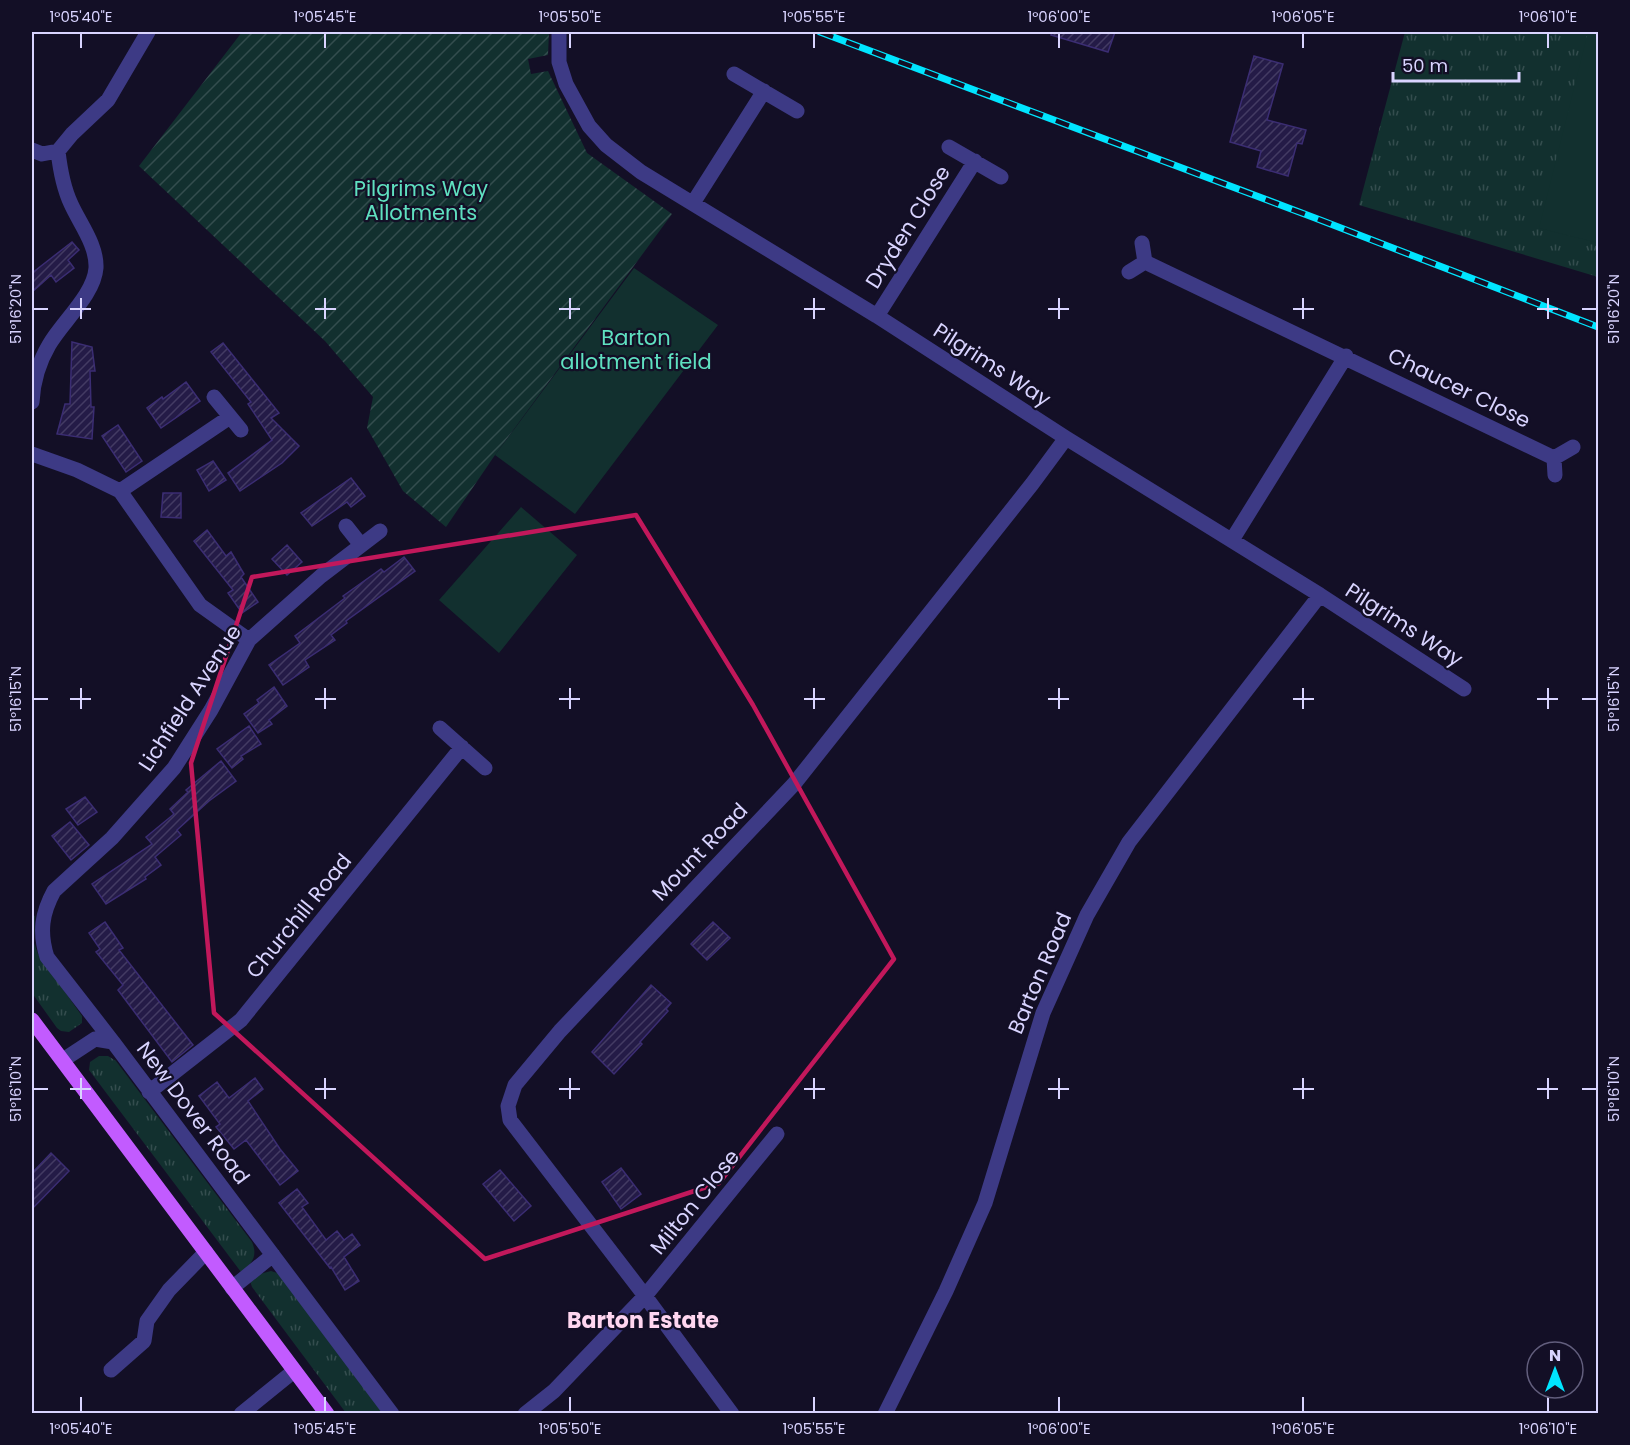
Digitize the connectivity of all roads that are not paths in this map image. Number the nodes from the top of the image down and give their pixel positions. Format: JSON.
{"nodes":[{"id":1,"x":148,"y":32,"type":"edge"},
{"id":2,"x":559,"y":32,"type":"edge"},
{"id":3,"x":734,"y":74,"type":"dead end"},
{"id":4,"x":764,"y":91,"type":"junction"},
{"id":5,"x":797,"y":111,"type":"dead end"},
{"id":6,"x":950,"y":147,"type":"dead end"},
{"id":7,"x":32,"y":150,"type":"edge"},
{"id":8,"x":58,"y":151,"type":"junction"},
{"id":9,"x":975,"y":161,"type":"junction"},
{"id":10,"x":1001,"y":177,"type":"dead end"},
{"id":11,"x":693,"y":203,"type":"junction"},
{"id":12,"x":1142,"y":243,"type":"dead end"},
{"id":13,"x":1145,"y":262,"type":"junction"},
{"id":14,"x":1129,"y":272,"type":"dead end"},
{"id":15,"x":877,"y":316,"type":"junction"},
{"id":16,"x":1346,"y":356,"type":"junction"},
{"id":17,"x":32,"y":385,"type":"edge"},
{"id":18,"x":214,"y":397,"type":"dead end"},
{"id":19,"x":32,"y":402,"type":"edge"},
{"id":20,"x":230,"y":417,"type":"junction"},
{"id":21,"x":241,"y":430,"type":"dead end"},
{"id":22,"x":1066,"y":438,"type":"junction"},
{"id":23,"x":1573,"y":447,"type":"dead end"},
{"id":24,"x":32,"y":454,"type":"edge"},
{"id":25,"x":1554,"y":458,"type":"junction"},
{"id":26,"x":1555,"y":476,"type":"dead end"},
{"id":27,"x":120,"y":491,"type":"junction"},
{"id":28,"x":346,"y":526,"type":"dead end"},
{"id":29,"x":380,"y":531,"type":"dead end"},
{"id":30,"x":1232,"y":540,"type":"junction"},
{"id":31,"x":362,"y":545,"type":"junction"},
{"id":32,"x":1320,"y":595,"type":"junction"},
{"id":33,"x":249,"y":640,"type":"junction"},
{"id":34,"x":1464,"y":689,"type":"dead end"},
{"id":35,"x":440,"y":728,"type":"dead end"},
{"id":36,"x":462,"y":747,"type":"junction"},
{"id":37,"x":485,"y":768,"type":"dead end"},
{"id":38,"x":85,"y":1008,"type":"junction"},
{"id":39,"x":32,"y":1020,"type":"edge"},
{"id":40,"x":95,"y":1039,"type":"junction"},
{"id":41,"x":113,"y":1042,"type":"junction"},
{"id":42,"x":63,"y":1060,"type":"junction"},
{"id":43,"x":149,"y":1092,"type":"junction"},
{"id":44,"x":777,"y":1134,"type":"dead end"},
{"id":45,"x":206,"y":1252,"type":"junction"},
{"id":46,"x":273,"y":1255,"type":"junction"},
{"id":47,"x":232,"y":1288,"type":"junction"},
{"id":48,"x":645,"y":1296,"type":"junction"},
{"id":49,"x":111,"y":1371,"type":"dead end"},
{"id":50,"x":294,"y":1371,"type":"junction"},
{"id":51,"x":241,"y":1413,"type":"edge"},
{"id":52,"x":327,"y":1413,"type":"edge"},
{"id":53,"x":392,"y":1413,"type":"edge"},
{"id":54,"x":525,"y":1413,"type":"edge"},
{"id":55,"x":732,"y":1413,"type":"edge"},
{"id":56,"x":885,"y":1413,"type":"edge"}],
"edges":[{"from":1,"to":8,"type":"street"},
{"from":2,"to":11,"type":"street","name":"Pilgrims Way"},
{"from":3,"to":4,"type":"street"},
{"from":4,"to":5,"type":"street"},
{"from":4,"to":11,"type":"street"},
{"from":6,"to":9,"type":"street","name":"Dryden Close"},
{"from":7,"to":8,"type":"street"},
{"from":8,"to":17,"type":"street"},
{"from":9,"to":10,"type":"street","name":"Dryden Close"},
{"from":9,"to":15,"type":"street","name":"Dryden Close"},
{"from":11,"to":15,"type":"street","name":"Pilgrims Way"},
{"from":12,"to":13,"type":"street"},
{"from":13,"to":14,"type":"street"},
{"from":13,"to":16,"type":"street","name":"Chaucer Close"},
{"from":15,"to":22,"type":"street","name":"Pilgrims Way"},
{"from":16,"to":25,"type":"street","name":"Chaucer Close"},
{"from":16,"to":30,"type":"street"},
{"from":17,"to":19,"type":"street"},
{"from":18,"to":20,"type":"street"},
{"from":20,"to":21,"type":"street"},
{"from":20,"to":27,"type":"street"},
{"from":22,"to":30,"type":"street","name":"Pilgrims Way"},
{"from":22,"to":48,"type":"street","name":"Mount Road"},
{"from":23,"to":25,"type":"street"},
{"from":24,"to":27,"type":"street"},
{"from":25,"to":26,"type":"street"},
{"from":27,"to":33,"type":"street"},
{"from":28,"to":31,"type":"street"},
{"from":29,"to":31,"type":"street","name":"Lichfield Avenue"},
{"from":30,"to":32,"type":"street","name":"Pilgrims Way"},
{"from":31,"to":33,"type":"street","name":"Lichfield Avenue"},
{"from":32,"to":34,"type":"street","name":"Pilgrims Way"},
{"from":32,"to":56,"type":"street","name":"Barton Road"},
{"from":33,"to":38,"type":"street","name":"Lichfield Avenue"},
{"from":35,"to":36,"type":"street"},
{"from":36,"to":37,"type":"street"},
{"from":36,"to":43,"type":"street","name":"Churchill Road"},
{"from":38,"to":40,"type":"street","name":"Lichfield Avenue"},
{"from":38,"to":41,"type":"street","name":"Lichfield Avenue"},
{"from":39,"to":42,"type":"main road"},
{"from":40,"to":41,"type":"street","name":"New Dover Road"},
{"from":40,"to":42,"type":"street"},
{"from":41,"to":43,"type":"street","name":"New Dover Road"},
{"from":42,"to":45,"type":"main road"},
{"from":43,"to":46,"type":"street","name":"New Dover Road"},
{"from":44,"to":48,"type":"street","name":"Milton Close"},
{"from":45,"to":47,"type":"main road"},
{"from":45,"to":49,"type":"street"},
{"from":46,"to":47,"type":"street"},
{"from":46,"to":53,"type":"street","name":"New Dover Road"},
{"from":47,"to":50,"type":"main road"},
{"from":48,"to":54,"type":"street"},
{"from":48,"to":55,"type":"street"},
{"from":50,"to":51,"type":"street"},
{"from":50,"to":52,"type":"main road"}]}
